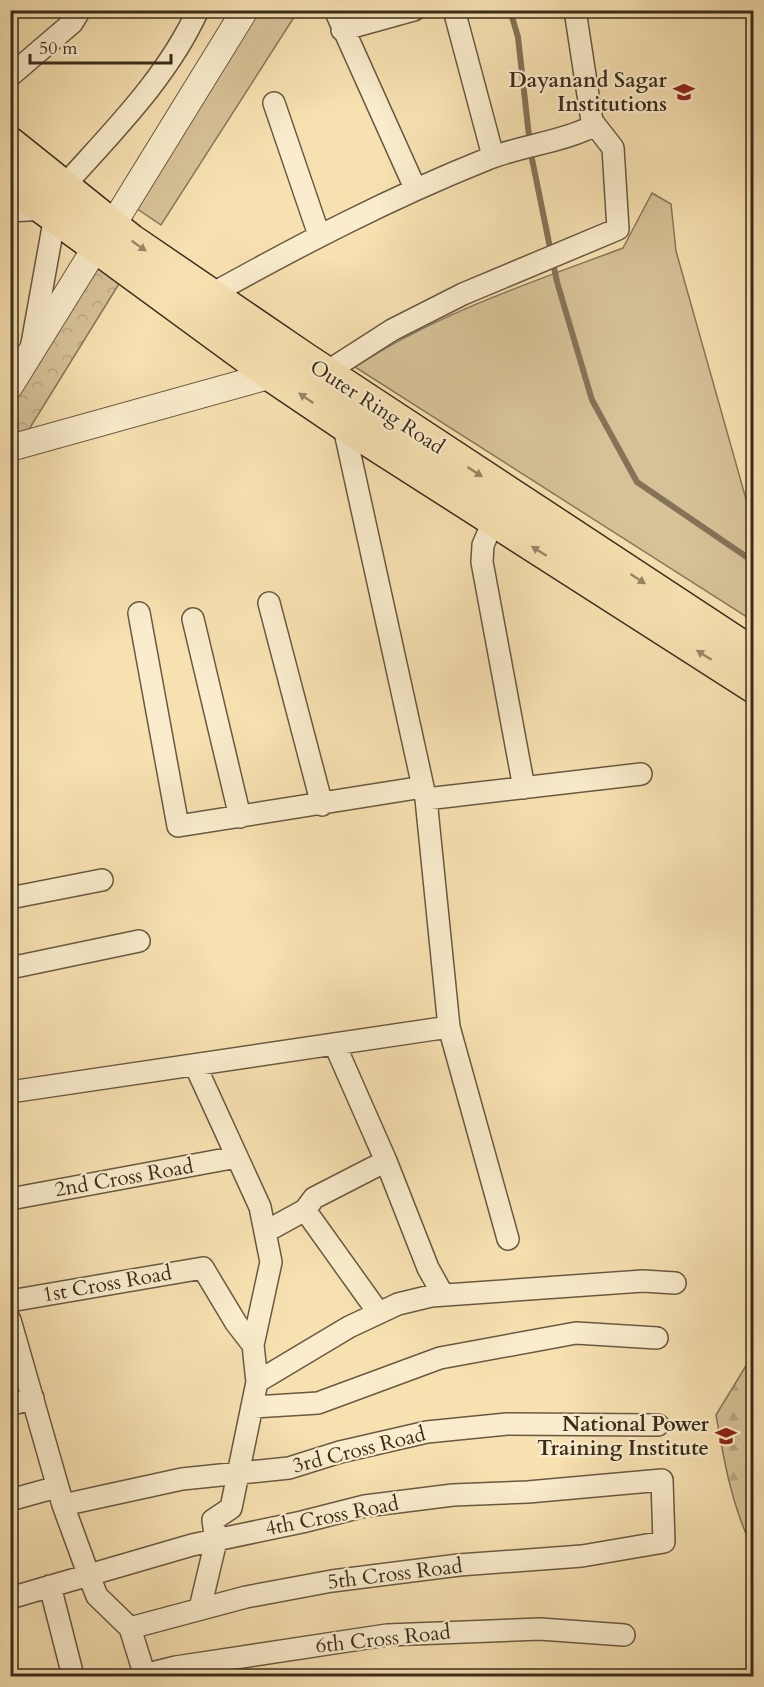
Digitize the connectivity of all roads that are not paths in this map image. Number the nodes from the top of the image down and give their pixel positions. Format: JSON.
{"nodes":[{"id":1,"x":80,"y":10,"type":"edge"},
{"id":2,"x":198,"y":10,"type":"edge"},
{"id":3,"x":245,"y":10,"type":"edge"},
{"id":4,"x":414,"y":10,"type":"edge"},
{"id":5,"x":454,"y":10,"type":"edge"},
{"id":6,"x":575,"y":10,"type":"edge"},
{"id":7,"x":339,"y":20,"type":"edge"},
{"id":8,"x":10,"y":76,"type":"edge"},
{"id":9,"x":274,"y":103,"type":"dead end"},
{"id":10,"x":592,"y":120,"type":"junction"},
{"id":11,"x":10,"y":144,"type":"edge"},
{"id":12,"x":493,"y":156,"type":"junction"},
{"id":13,"x":10,"y":183,"type":"edge"},
{"id":14,"x":415,"y":188,"type":"junction"},
{"id":15,"x":55,"y":204,"type":"junction"},
{"id":16,"x":10,"y":211,"type":"edge"},
{"id":17,"x":320,"y":235,"type":"junction"},
{"id":18,"x":104,"y":237,"type":"junction"},
{"id":19,"x":210,"y":295,"type":"junction"},
{"id":20,"x":30,"y":355,"type":"junction"},
{"id":21,"x":325,"y":373,"type":"junction"},
{"id":22,"x":272,"y":375,"type":"junction"},
{"id":23,"x":10,"y":386,"type":"edge"},
{"id":24,"x":343,"y":423,"type":"junction"},
{"id":25,"x":10,"y":448,"type":"edge"},
{"id":26,"x":494,"y":522,"type":"junction"},
{"id":27,"x":269,"y":603,"type":"dead end"},
{"id":28,"x":139,"y":613,"type":"dead end"},
{"id":29,"x":194,"y":619,"type":"dead end"},
{"id":30,"x":753,"y":655,"type":"edge"},
{"id":31,"x":753,"y":687,"type":"edge"},
{"id":32,"x":641,"y":774,"type":"dead end"},
{"id":33,"x":524,"y":788,"type":"junction"},
{"id":34,"x":424,"y":793,"type":"junction"},
{"id":35,"x":322,"y":805,"type":"junction"},
{"id":36,"x":240,"y":817,"type":"junction"},
{"id":37,"x":102,"y":880,"type":"dead end"},
{"id":38,"x":10,"y":898,"type":"edge"},
{"id":39,"x":139,"y":941,"type":"dead end"},
{"id":40,"x":10,"y":968,"type":"edge"},
{"id":41,"x":449,"y":1027,"type":"junction"},
{"id":42,"x":335,"y":1045,"type":"junction"},
{"id":43,"x":195,"y":1065,"type":"junction"},
{"id":44,"x":10,"y":1092,"type":"edge"},
{"id":45,"x":237,"y":1157,"type":"junction"},
{"id":46,"x":386,"y":1161,"type":"junction"},
{"id":47,"x":10,"y":1198,"type":"edge"},
{"id":48,"x":305,"y":1210,"type":"junction"},
{"id":49,"x":265,"y":1232,"type":"junction"},
{"id":50,"x":508,"y":1239,"type":"dead end"},
{"id":51,"x":675,"y":1283,"type":"dead end"},
{"id":52,"x":443,"y":1295,"type":"junction"},
{"id":53,"x":10,"y":1301,"type":"edge"},
{"id":54,"x":378,"y":1312,"type":"junction"},
{"id":55,"x":10,"y":1320,"type":"edge"},
{"id":56,"x":657,"y":1338,"type":"dead end"},
{"id":57,"x":253,"y":1345,"type":"junction"},
{"id":58,"x":257,"y":1382,"type":"junction"},
{"id":59,"x":33,"y":1398,"type":"junction"},
{"id":60,"x":10,"y":1405,"type":"edge"},
{"id":61,"x":253,"y":1407,"type":"junction"},
{"id":62,"x":658,"y":1425,"type":"dead end"},
{"id":63,"x":238,"y":1473,"type":"junction"},
{"id":64,"x":60,"y":1496,"type":"junction"},
{"id":65,"x":10,"y":1500,"type":"edge"},
{"id":66,"x":216,"y":1541,"type":"junction"},
{"id":67,"x":664,"y":1542,"type":"joint"},
{"id":68,"x":89,"y":1576,"type":"junction"},
{"id":69,"x":50,"y":1586,"type":"junction"},
{"id":70,"x":10,"y":1598,"type":"edge"},
{"id":71,"x":200,"y":1608,"type":"junction"},
{"id":72,"x":130,"y":1628,"type":"junction"},
{"id":73,"x":624,"y":1635,"type":"dead end"},
{"id":74,"x":145,"y":1676,"type":"edge"},
{"id":75,"x":73,"y":1677,"type":"edge"}],
"edges":[{"from":1,"to":8,"type":"street"},
{"from":2,"to":15,"type":"street"},
{"from":3,"to":18,"type":"street"},
{"from":4,"to":7,"type":"street"},
{"from":5,"to":12,"type":"street"},
{"from":6,"to":10,"type":"street"},
{"from":7,"to":14,"type":"street"},
{"from":9,"to":17,"type":"street"},
{"from":10,"to":12,"type":"street"},
{"from":10,"to":21,"type":"street"},
{"from":11,"to":15,"type":"highway","name":"Outer Ring Road"},
{"from":12,"to":14,"type":"street"},
{"from":13,"to":15,"type":"highway","name":"Outer Ring Road"},
{"from":14,"to":17,"type":"street"},
{"from":15,"to":16,"type":"street"},
{"from":15,"to":18,"type":"highway","name":"Outer Ring Road"},
{"from":15,"to":20,"type":"street"},
{"from":17,"to":19,"type":"street"},
{"from":18,"to":19,"type":"highway","name":"Outer Ring Road","one_way":true},
{"from":18,"to":20,"type":"street"},
{"from":18,"to":22,"type":"highway","name":"Outer Ring Road"},
{"from":19,"to":21,"type":"highway","name":"Outer Ring Road"},
{"from":20,"to":23,"type":"street"},
{"from":21,"to":30,"type":"highway","name":"Outer Ring Road","one_way":true},
{"from":24,"to":22,"type":"highway","name":"Outer Ring Road","one_way":true},
{"from":22,"to":25,"type":"street"},
{"from":24,"to":26,"type":"highway","name":"Outer Ring Road"},
{"from":24,"to":34,"type":"street"},
{"from":31,"to":26,"type":"highway","name":"Outer Ring Road","one_way":true},
{"from":26,"to":33,"type":"street"},
{"from":27,"to":35,"type":"street"},
{"from":28,"to":36,"type":"street"},
{"from":29,"to":36,"type":"street"},
{"from":32,"to":33,"type":"street"},
{"from":33,"to":34,"type":"street"},
{"from":34,"to":35,"type":"street"},
{"from":34,"to":41,"type":"street"},
{"from":35,"to":36,"type":"street"},
{"from":37,"to":38,"type":"street"},
{"from":39,"to":40,"type":"street"},
{"from":41,"to":42,"type":"street"},
{"from":41,"to":50,"type":"street"},
{"from":42,"to":43,"type":"street"},
{"from":42,"to":46,"type":"street"},
{"from":43,"to":44,"type":"street"},
{"from":43,"to":45,"type":"street"},
{"from":45,"to":47,"type":"street","name":"2nd Cross Road"},
{"from":45,"to":49,"type":"street"},
{"from":46,"to":48,"type":"street"},
{"from":46,"to":52,"type":"street"},
{"from":48,"to":49,"type":"street"},
{"from":48,"to":54,"type":"street"},
{"from":49,"to":57,"type":"street"},
{"from":51,"to":52,"type":"street"},
{"from":52,"to":54,"type":"street"},
{"from":53,"to":57,"type":"street","name":"1st Cross Road"},
{"from":54,"to":58,"type":"street"},
{"from":55,"to":59,"type":"street"},
{"from":56,"to":61,"type":"street"},
{"from":57,"to":58,"type":"street"},
{"from":58,"to":61,"type":"street"},
{"from":59,"to":60,"type":"street"},
{"from":59,"to":64,"type":"street"},
{"from":61,"to":63,"type":"street"},
{"from":62,"to":63,"type":"street","name":"3rd Cross Road"},
{"from":63,"to":64,"type":"street","name":"3rd Cross Road"},
{"from":63,"to":66,"type":"street"},
{"from":64,"to":65,"type":"street","name":"3rd Cross Road"},
{"from":64,"to":68,"type":"street"},
{"from":66,"to":67,"type":"street","name":"4th Cross Road"},
{"from":66,"to":68,"type":"street","name":"4th Cross Road"},
{"from":66,"to":71,"type":"street"},
{"from":67,"to":71,"type":"street","name":"5th Cross Road"},
{"from":68,"to":69,"type":"street","name":"4th Cross Road"},
{"from":68,"to":72,"type":"street"},
{"from":69,"to":70,"type":"street","name":"4th Cross Road"},
{"from":69,"to":75,"type":"street"},
{"from":71,"to":72,"type":"street","name":"5th Cross Road"},
{"from":72,"to":74,"type":"street"},
{"from":73,"to":74,"type":"street","name":"6th Cross Road"}]}
